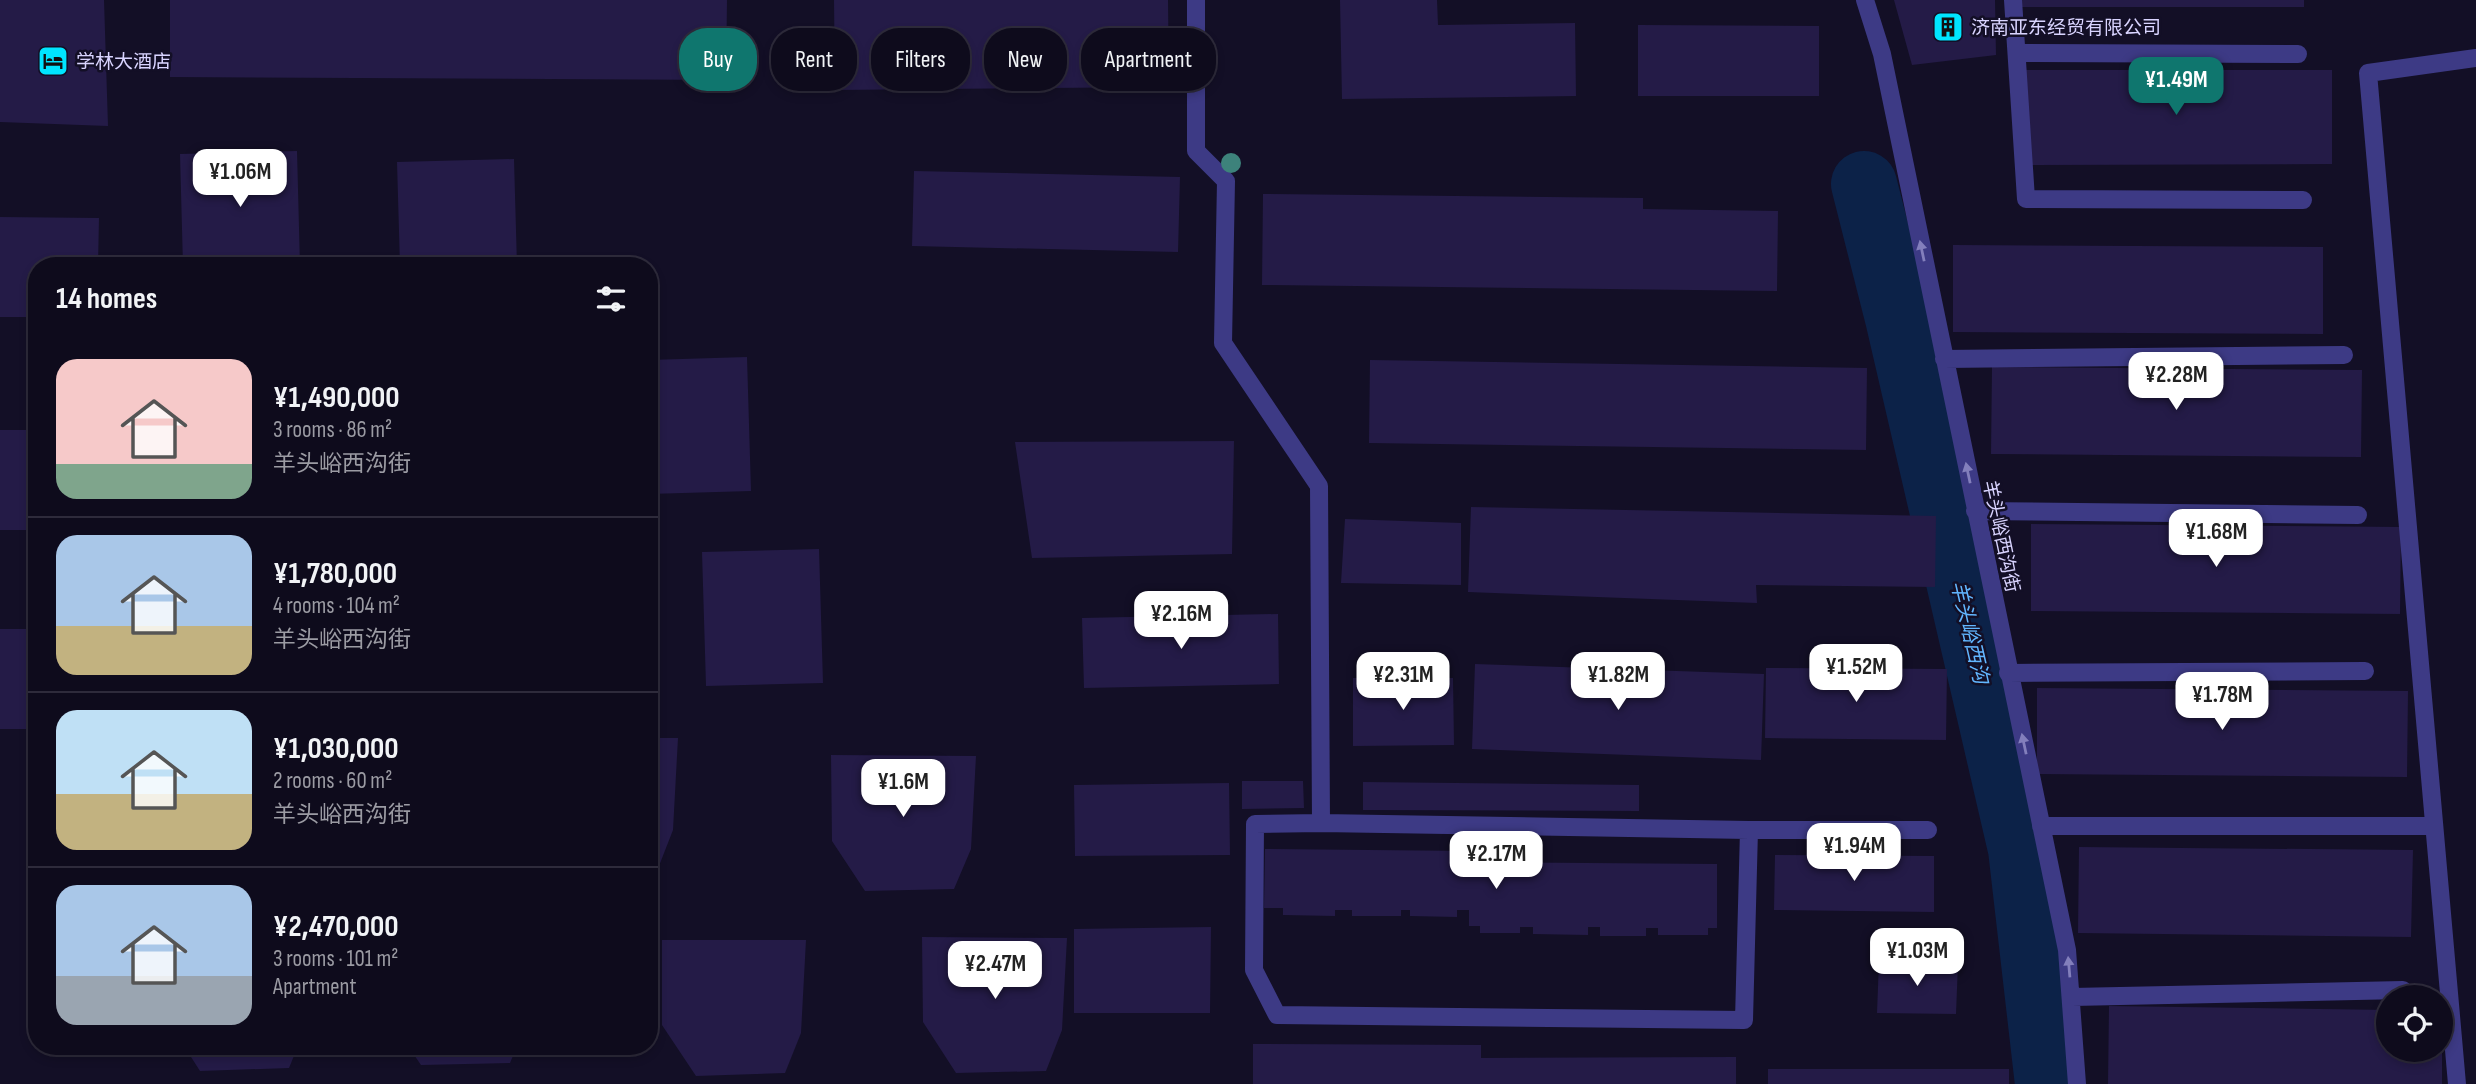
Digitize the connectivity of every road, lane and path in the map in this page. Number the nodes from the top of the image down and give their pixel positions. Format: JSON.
{"nodes":[{"id":1,"x":1196,"y":0,"type":"edge"},
{"id":2,"x":1865,"y":0,"type":"edge"},
{"id":3,"x":2013,"y":0,"type":"edge"},
{"id":4,"x":2017,"y":53,"type":"junction"},
{"id":5,"x":2298,"y":54,"type":"dead end"},
{"id":6,"x":2476,"y":58,"type":"edge"},
{"id":7,"x":2303,"y":200,"type":"dead end"},
{"id":8,"x":2344,"y":355,"type":"dead end"},
{"id":9,"x":1944,"y":359,"type":"junction"},
{"id":10,"x":1975,"y":511,"type":"junction"},
{"id":11,"x":2358,"y":515,"type":"dead end"},
{"id":12,"x":2365,"y":671,"type":"dead end"},
{"id":13,"x":2008,"y":673,"type":"junction"},
{"id":14,"x":1321,"y":823,"type":"junction"},
{"id":15,"x":2041,"y":826,"type":"junction"},
{"id":16,"x":2434,"y":826,"type":"junction"},
{"id":17,"x":1749,"y":830,"type":"junction"},
{"id":18,"x":1928,"y":830,"type":"dead end"},
{"id":19,"x":2376,"y":991,"type":"edge"},
{"id":20,"x":2071,"y":997,"type":"junction"},
{"id":21,"x":2077,"y":1084,"type":"edge"},
{"id":22,"x":2457,"y":1084,"type":"edge"}],
"edges":[{"from":1,"to":14,"type":"street"},
{"from":9,"to":2,"type":"street","name":"羊头峪西沟街","one_way":true},
{"from":3,"to":4,"type":"street"},
{"from":4,"to":5,"type":"street"},
{"from":4,"to":7,"type":"street"},
{"from":6,"to":16,"type":"street"},
{"from":8,"to":9,"type":"street"},
{"from":10,"to":9,"type":"street","name":"羊头峪西沟街","one_way":true},
{"from":10,"to":11,"type":"street"},
{"from":10,"to":13,"type":"street","name":"羊头峪西沟街"},
{"from":12,"to":13,"type":"street"},
{"from":15,"to":13,"type":"street","name":"羊头峪西沟街","one_way":true},
{"from":14,"to":17,"type":"street"},
{"from":14,"to":17,"type":"street"},
{"from":15,"to":16,"type":"street"},
{"from":20,"to":15,"type":"street","name":"羊头峪西沟街","one_way":true},
{"from":16,"to":22,"type":"street"},
{"from":17,"to":18,"type":"street"},
{"from":19,"to":20,"type":"street"},
{"from":20,"to":21,"type":"street","name":"羊头峪西沟街"}]}
